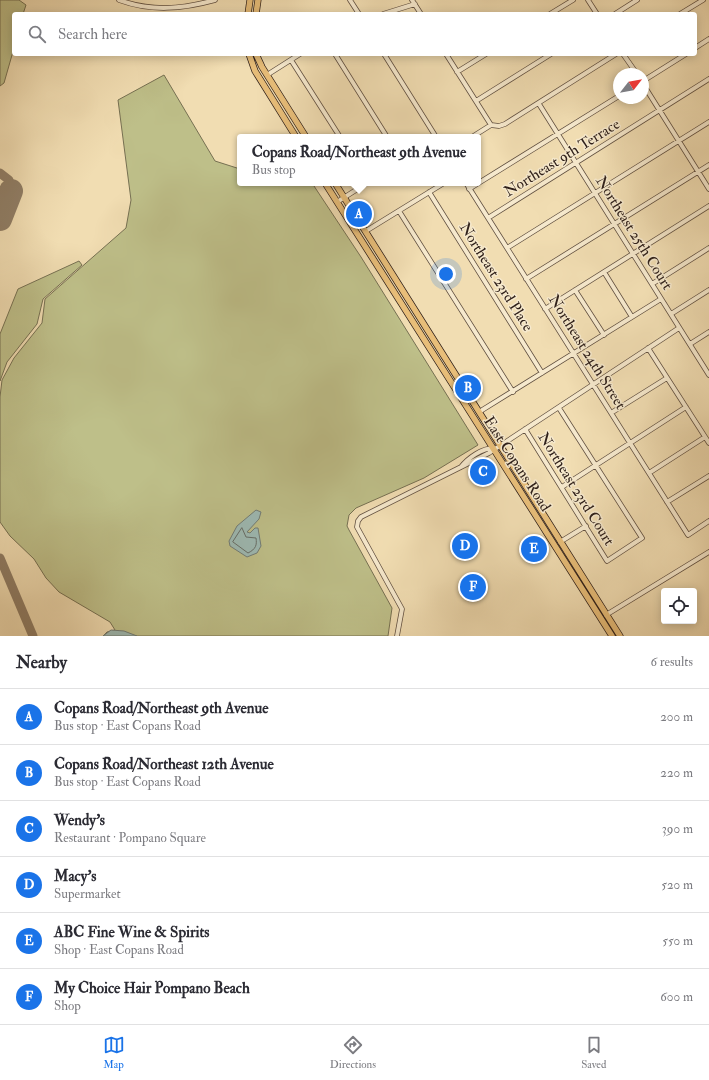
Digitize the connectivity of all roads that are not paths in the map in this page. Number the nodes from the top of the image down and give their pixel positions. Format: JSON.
{"nodes":[{"id":1,"x":119,"y":0,"type":"edge"},
{"id":2,"x":215,"y":0,"type":"edge"},
{"id":3,"x":250,"y":0,"type":"edge"},
{"id":4,"x":258,"y":0,"type":"edge"},
{"id":5,"x":350,"y":0,"type":"edge"},
{"id":6,"x":412,"y":0,"type":"edge"},
{"id":7,"x":573,"y":0,"type":"edge"},
{"id":8,"x":588,"y":0,"type":"edge"},
{"id":9,"x":637,"y":0,"type":"edge"},
{"id":10,"x":703,"y":0,"type":"edge"},
{"id":11,"x":415,"y":4,"type":"junction"},
{"id":12,"x":248,"y":12,"type":"edge"},
{"id":13,"x":256,"y":12,"type":"edge"},
{"id":14,"x":358,"y":12,"type":"edge"},
{"id":15,"x":389,"y":12,"type":"edge"},
{"id":16,"x":420,"y":12,"type":"edge"},
{"id":17,"x":553,"y":12,"type":"edge"},
{"id":18,"x":596,"y":12,"type":"edge"},
{"id":19,"x":618,"y":12,"type":"edge"},
{"id":20,"x":683,"y":12,"type":"edge"},
{"id":21,"x":709,"y":40,"type":"edge"},
{"id":22,"x":697,"y":47,"type":"edge"},
{"id":23,"x":250,"y":56,"type":"edge"},
{"id":24,"x":257,"y":56,"type":"edge"},
{"id":25,"x":297,"y":56,"type":"edge"},
{"id":26,"x":336,"y":56,"type":"edge"},
{"id":27,"x":385,"y":56,"type":"edge"},
{"id":28,"x":447,"y":56,"type":"edge"},
{"id":29,"x":483,"y":56,"type":"edge"},
{"id":30,"x":548,"y":56,"type":"edge"},
{"id":31,"x":613,"y":56,"type":"edge"},
{"id":32,"x":625,"y":56,"type":"edge"},
{"id":33,"x":683,"y":56,"type":"edge"},
{"id":34,"x":291,"y":60,"type":"junction"},
{"id":35,"x":633,"y":68,"type":"edge"},
{"id":36,"x":457,"y":72,"type":"junction"},
{"id":37,"x":267,"y":75,"type":"junction"},
{"id":38,"x":649,"y":78,"type":"edge"},
{"id":39,"x":709,"y":79,"type":"edge"},
{"id":40,"x":649,"y":92,"type":"edge"},
{"id":41,"x":613,"y":100,"type":"edge"},
{"id":42,"x":476,"y":101,"type":"junction"},
{"id":43,"x":539,"y":104,"type":"junction"},
{"id":44,"x":659,"y":110,"type":"junction"},
{"id":45,"x":709,"y":122,"type":"edge"},
{"id":46,"x":491,"y":125,"type":"junction"},
{"id":47,"x":294,"y":134,"type":"edge"},
{"id":48,"x":304,"y":134,"type":"edge"},
{"id":49,"x":338,"y":134,"type":"edge"},
{"id":50,"x":385,"y":134,"type":"edge"},
{"id":51,"x":434,"y":134,"type":"edge"},
{"id":52,"x":477,"y":134,"type":"edge"},
{"id":53,"x":557,"y":134,"type":"junction"},
{"id":54,"x":679,"y":141,"type":"junction"},
{"id":55,"x":576,"y":163,"type":"junction"},
{"id":56,"x":709,"y":165,"type":"edge"},
{"id":57,"x":698,"y":172,"type":"junction"},
{"id":58,"x":481,"y":182,"type":"edge"},
{"id":59,"x":327,"y":186,"type":"edge"},
{"id":60,"x":337,"y":186,"type":"edge"},
{"id":61,"x":362,"y":186,"type":"edge"},
{"id":62,"x":439,"y":186,"type":"edge"},
{"id":63,"x":468,"y":186,"type":"edge"},
{"id":64,"x":474,"y":186,"type":"edge"},
{"id":65,"x":469,"y":189,"type":"junction"},
{"id":66,"x":709,"y":189,"type":"edge"},
{"id":67,"x":429,"y":192,"type":"junction"},
{"id":68,"x":594,"y":193,"type":"junction"},
{"id":69,"x":344,"y":198,"type":"junction"},
{"id":70,"x":337,"y":202,"type":"junction"},
{"id":71,"x":709,"y":206,"type":"edge"},
{"id":72,"x":399,"y":211,"type":"junction"},
{"id":73,"x":488,"y":218,"type":"junction"},
{"id":74,"x":615,"y":225,"type":"junction"},
{"id":75,"x":366,"y":231,"type":"junction"},
{"id":76,"x":507,"y":248,"type":"junction"},
{"id":77,"x":709,"y":248,"type":"edge"},
{"id":78,"x":633,"y":254,"type":"junction"},
{"id":79,"x":604,"y":272,"type":"junction"},
{"id":80,"x":526,"y":279,"type":"junction"},
{"id":81,"x":652,"y":284,"type":"junction"},
{"id":82,"x":575,"y":290,"type":"junction"},
{"id":83,"x":709,"y":290,"type":"edge"},
{"id":84,"x":661,"y":299,"type":"junction"},
{"id":85,"x":545,"y":309,"type":"junction"},
{"id":86,"x":671,"y":314,"type":"junction"},
{"id":87,"x":632,"y":317,"type":"junction"},
{"id":88,"x":679,"y":328,"type":"junction"},
{"id":89,"x":709,"y":332,"type":"edge"},
{"id":90,"x":604,"y":335,"type":"junction"},
{"id":91,"x":690,"y":344,"type":"junction"},
{"id":92,"x":648,"y":348,"type":"junction"},
{"id":93,"x":574,"y":354,"type":"junction"},
{"id":94,"x":542,"y":374,"type":"junction"},
{"id":95,"x":709,"y":374,"type":"edge"},
{"id":96,"x":667,"y":378,"type":"junction"},
{"id":97,"x":593,"y":385,"type":"junction"},
{"id":98,"x":512,"y":392,"type":"junction"},
{"id":99,"x":559,"y":408,"type":"junction"},
{"id":100,"x":686,"y":408,"type":"junction"},
{"id":101,"x":479,"y":412,"type":"junction"},
{"id":102,"x":611,"y":413,"type":"junction"},
{"id":103,"x":525,"y":428,"type":"junction"},
{"id":104,"x":705,"y":437,"type":"junction"},
{"id":105,"x":630,"y":443,"type":"junction"},
{"id":106,"x":709,"y":443,"type":"edge"},
{"id":107,"x":500,"y":445,"type":"junction"},
{"id":108,"x":494,"y":448,"type":"junction"},
{"id":109,"x":596,"y":466,"type":"junction"},
{"id":110,"x":649,"y":473,"type":"junction"},
{"id":111,"x":709,"y":476,"type":"edge"},
{"id":112,"x":562,"y":487,"type":"junction"},
{"id":113,"x":667,"y":502,"type":"junction"},
{"id":114,"x":709,"y":521,"type":"edge"},
{"id":115,"x":586,"y":526,"type":"junction"},
{"id":116,"x":559,"y":545,"type":"junction"},
{"id":117,"x":709,"y":552,"type":"edge"},
{"id":118,"x":606,"y":615,"type":"junction"},
{"id":119,"x":397,"y":636,"type":"edge"},
{"id":120,"x":612,"y":636,"type":"edge"},
{"id":121,"x":620,"y":636,"type":"edge"}],
"edges":[{"from":1,"to":2,"type":"street"},
{"from":3,"to":12,"type":"main road"},
{"from":4,"to":13,"type":"main road"},
{"from":5,"to":14,"type":"street"},
{"from":6,"to":11,"type":"street"},
{"from":7,"to":17,"type":"street"},
{"from":8,"to":18,"type":"street"},
{"from":9,"to":19,"type":"street"},
{"from":10,"to":20,"type":"street"},
{"from":11,"to":15,"type":"street"},
{"from":11,"to":16,"type":"street"},
{"from":21,"to":22,"type":"street"},
{"from":23,"to":47,"type":"main road"},
{"from":24,"to":37,"type":"main road"},
{"from":25,"to":34,"type":"street"},
{"from":26,"to":50,"type":"street"},
{"from":27,"to":51,"type":"street"},
{"from":28,"to":36,"type":"street"},
{"from":29,"to":36,"type":"street"},
{"from":30,"to":42,"type":"street"},
{"from":31,"to":43,"type":"street"},
{"from":32,"to":35,"type":"street"},
{"from":33,"to":38,"type":"street"},
{"from":34,"to":37,"type":"street"},
{"from":34,"to":49,"type":"street"},
{"from":36,"to":42,"type":"street"},
{"from":37,"to":48,"type":"main road"},
{"from":39,"to":44,"type":"street","name":"Northeast 9th Terrace"},
{"from":40,"to":44,"type":"street"},
{"from":41,"to":53,"type":"street"},
{"from":42,"to":46,"type":"street"},
{"from":43,"to":46,"type":"street"},
{"from":43,"to":53,"type":"street","name":"Northeast 25th Court"},
{"from":44,"to":54,"type":"street"},
{"from":44,"to":55,"type":"street","name":"Northeast 9th Terrace"},
{"from":45,"to":54,"type":"street"},
{"from":46,"to":52,"type":"street"},
{"from":53,"to":55,"type":"street","name":"Northeast 25th Court"},
{"from":53,"to":58,"type":"street"},
{"from":54,"to":57,"type":"street"},
{"from":54,"to":68,"type":"street"},
{"from":55,"to":68,"type":"street","name":"Northeast 25th Court"},
{"from":55,"to":73,"type":"street","name":"Northeast 9th Terrace"},
{"from":56,"to":57,"type":"street"},
{"from":57,"to":66,"type":"street"},
{"from":57,"to":74,"type":"street"},
{"from":59,"to":70,"type":"main road","name":"East Copans Road"},
{"from":60,"to":69,"type":"main road","name":"East Copans Road"},
{"from":61,"to":69,"type":"street"},
{"from":62,"to":67,"type":"street"},
{"from":63,"to":65,"type":"street","name":"Northeast 24th Street"},
{"from":64,"to":65,"type":"street"},
{"from":65,"to":73,"type":"street","name":"Northeast 24th Street"},
{"from":67,"to":72,"type":"street"},
{"from":67,"to":94,"type":"street","name":"Northeast 23rd Place"},
{"from":68,"to":74,"type":"street","name":"Northeast 25th Court"},
{"from":68,"to":76,"type":"street"},
{"from":69,"to":70,"type":"street"},
{"from":69,"to":75,"type":"main road","name":"East Copans Road"},
{"from":70,"to":108,"type":"main road","name":"East Copans Road"},
{"from":71,"to":78,"type":"street"},
{"from":72,"to":75,"type":"street"},
{"from":72,"to":98,"type":"street"},
{"from":73,"to":76,"type":"street","name":"Northeast 24th Street"},
{"from":74,"to":78,"type":"street","name":"Northeast 25th Court"},
{"from":74,"to":80,"type":"street"},
{"from":75,"to":101,"type":"main road","name":"East Copans Road"},
{"from":76,"to":80,"type":"street","name":"Northeast 24th Street"},
{"from":77,"to":81,"type":"street"},
{"from":78,"to":79,"type":"street"},
{"from":78,"to":81,"type":"street","name":"Northeast 25th Court"},
{"from":79,"to":82,"type":"street"},
{"from":79,"to":87,"type":"street"},
{"from":80,"to":85,"type":"street","name":"Northeast 24th Street"},
{"from":81,"to":84,"type":"street","name":"Northeast 25th Court"},
{"from":82,"to":85,"type":"street"},
{"from":82,"to":90,"type":"street"},
{"from":83,"to":86,"type":"street"},
{"from":84,"to":86,"type":"street","name":"Northeast 25th Court"},
{"from":84,"to":87,"type":"street"},
{"from":85,"to":93,"type":"street","name":"Northeast 24th Street"},
{"from":86,"to":88,"type":"street","name":"Northeast 25th Court"},
{"from":87,"to":90,"type":"street"},
{"from":88,"to":91,"type":"street","name":"Northeast 25th Court"},
{"from":88,"to":92,"type":"street"},
{"from":89,"to":91,"type":"street"},
{"from":90,"to":93,"type":"street"},
{"from":91,"to":95,"type":"street","name":"Northeast 25th Court"},
{"from":92,"to":96,"type":"street"},
{"from":92,"to":97,"type":"street"},
{"from":93,"to":94,"type":"street"},
{"from":93,"to":97,"type":"street","name":"Northeast 24th Street"},
{"from":94,"to":98,"type":"street"},
{"from":96,"to":100,"type":"street"},
{"from":96,"to":102,"type":"street"},
{"from":97,"to":99,"type":"street"},
{"from":97,"to":102,"type":"street","name":"Northeast 24th Street"},
{"from":98,"to":101,"type":"street"},
{"from":99,"to":103,"type":"street"},
{"from":99,"to":109,"type":"street"},
{"from":100,"to":104,"type":"street"},
{"from":100,"to":105,"type":"street"},
{"from":101,"to":107,"type":"main road","name":"East Copans Road"},
{"from":102,"to":105,"type":"street","name":"Northeast 24th Street"},
{"from":103,"to":107,"type":"street"},
{"from":103,"to":112,"type":"street","name":"Northeast 23rd Court"},
{"from":104,"to":106,"type":"street"},
{"from":104,"to":110,"type":"street"},
{"from":105,"to":109,"type":"street"},
{"from":105,"to":110,"type":"street","name":"Northeast 24th Street"},
{"from":107,"to":108,"type":"street"},
{"from":107,"to":116,"type":"main road","name":"East Copans Road"},
{"from":108,"to":116,"type":"main road","name":"East Copans Road"},
{"from":108,"to":119,"type":"street"},
{"from":109,"to":112,"type":"street"},
{"from":109,"to":115,"type":"street","name":"Northeast 23rd Court"},
{"from":110,"to":113,"type":"street","name":"Northeast 24th Street"},
{"from":111,"to":113,"type":"street"},
{"from":112,"to":115,"type":"street","name":"Northeast 23rd Court"},
{"from":113,"to":114,"type":"street","name":"Northeast 24th Street"},
{"from":115,"to":116,"type":"street"},
{"from":116,"to":118,"type":"main road","name":"East Copans Road"},
{"from":116,"to":120,"type":"main road","name":"East Copans Road"},
{"from":117,"to":118,"type":"street"},
{"from":118,"to":121,"type":"main road","name":"East Copans Road"}]}
